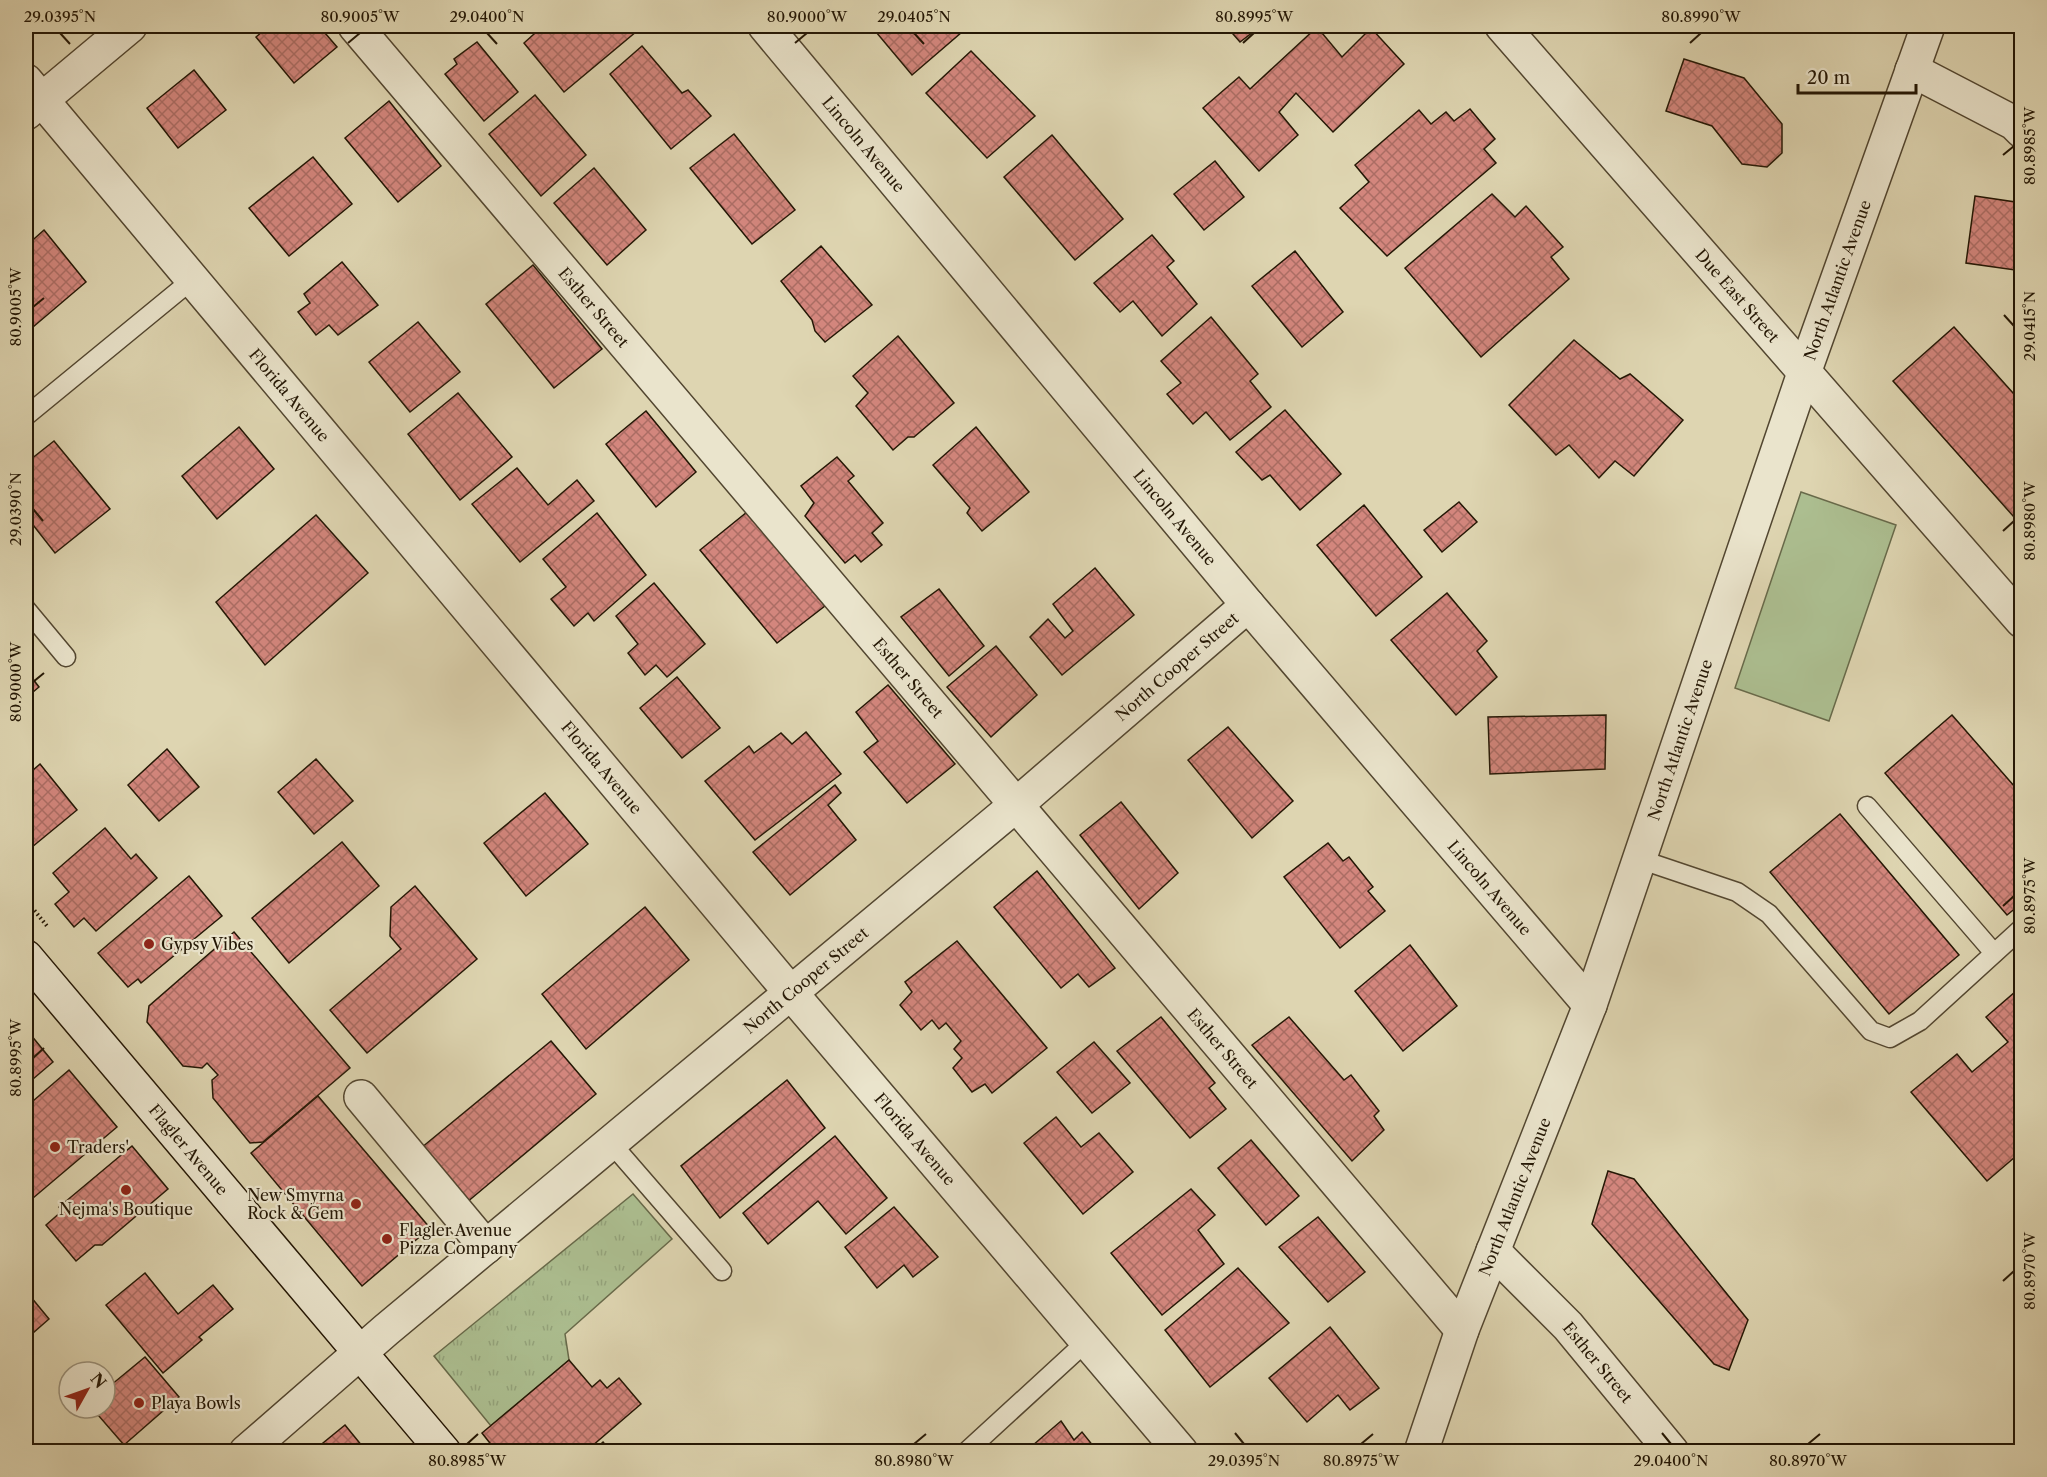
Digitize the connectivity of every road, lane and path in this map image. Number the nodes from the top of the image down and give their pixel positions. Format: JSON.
{"nodes":[{"id":1,"x":130,"y":26,"type":"edge"},
{"id":2,"x":356,"y":26,"type":"edge"},
{"id":3,"x":765,"y":26,"type":"edge"},
{"id":4,"x":1502,"y":26,"type":"edge"},
{"id":5,"x":1928,"y":26,"type":"edge"},
{"id":6,"x":1912,"y":70,"type":"junction"},
{"id":7,"x":31,"y":98,"type":"edge"},
{"id":8,"x":2022,"y":131,"type":"edge"},
{"id":9,"x":192,"y":279,"type":"junction"},
{"id":10,"x":1804,"y":373,"type":"junction"},
{"id":11,"x":26,"y":416,"type":"edge"},
{"id":12,"x":1248,"y":605,"type":"junction"},
{"id":13,"x":26,"y":609,"type":"edge"},
{"id":14,"x":2022,"y":621,"type":"edge"},
{"id":15,"x":66,"y":657,"type":"dead end"},
{"id":16,"x":1016,"y":805,"type":"junction"},
{"id":17,"x":1867,"y":806,"type":"dead end"},
{"id":18,"x":1639,"y":859,"type":"junction"},
{"id":19,"x":2022,"y":928,"type":"edge"},
{"id":20,"x":1994,"y":953,"type":"junction"},
{"id":21,"x":26,"y":957,"type":"edge"},
{"id":22,"x":791,"y":993,"type":"junction"},
{"id":23,"x":1590,"y":1005,"type":"junction"},
{"id":24,"x":362,"y":1097,"type":"dead end"},
{"id":25,"x":611,"y":1143,"type":"junction"},
{"id":26,"x":486,"y":1247,"type":"junction"},
{"id":27,"x":1493,"y":1251,"type":"junction"},
{"id":28,"x":722,"y":1271,"type":"dead end"},
{"id":29,"x":1462,"y":1330,"type":"junction"},
{"id":30,"x":1087,"y":1341,"type":"junction"},
{"id":31,"x":361,"y":1353,"type":"junction"},
{"id":32,"x":246,"y":1452,"type":"edge"},
{"id":33,"x":444,"y":1452,"type":"edge"},
{"id":34,"x":966,"y":1452,"type":"edge"},
{"id":35,"x":1181,"y":1452,"type":"edge"},
{"id":36,"x":1421,"y":1452,"type":"edge"},
{"id":37,"x":1672,"y":1452,"type":"edge"}],
"edges":[{"from":1,"to":7,"type":"street"},
{"from":2,"to":16,"type":"street","name":"Esther Street"},
{"from":3,"to":12,"type":"street","name":"Lincoln Avenue"},
{"from":4,"to":10,"type":"street","name":"Due East Street"},
{"from":5,"to":6,"type":"street","name":"North Atlantic Avenue"},
{"from":6,"to":8,"type":"street"},
{"from":6,"to":10,"type":"street","name":"North Atlantic Avenue"},
{"from":7,"to":9,"type":"street","name":"Florida Avenue"},
{"from":9,"to":11,"type":"lane"},
{"from":9,"to":22,"type":"street","name":"Florida Avenue"},
{"from":10,"to":14,"type":"street","name":"Due East Street"},
{"from":10,"to":18,"type":"street","name":"North Atlantic Avenue"},
{"from":12,"to":16,"type":"street","name":"North Cooper Street"},
{"from":12,"to":23,"type":"street","name":"Lincoln Avenue"},
{"from":13,"to":15,"type":"lane"},
{"from":16,"to":22,"type":"street","name":"North Cooper Street"},
{"from":16,"to":29,"type":"street","name":"Esther Street"},
{"from":17,"to":20,"type":"lane"},
{"from":18,"to":20,"type":"lane"},
{"from":18,"to":23,"type":"street","name":"North Atlantic Avenue"},
{"from":19,"to":20,"type":"lane"},
{"from":21,"to":31,"type":"street","name":"Flagler Avenue"},
{"from":22,"to":25,"type":"street","name":"North Cooper Street"},
{"from":22,"to":30,"type":"street","name":"Florida Avenue"},
{"from":23,"to":27,"type":"street","name":"North Atlantic Avenue"},
{"from":24,"to":26,"type":"street"},
{"from":25,"to":26,"type":"street","name":"North Cooper Street"},
{"from":25,"to":28,"type":"lane"},
{"from":26,"to":31,"type":"street","name":"North Cooper Street"},
{"from":27,"to":29,"type":"street","name":"North Atlantic Avenue"},
{"from":27,"to":37,"type":"street","name":"Esther Street"},
{"from":29,"to":36,"type":"street","name":"North Atlantic Avenue"},
{"from":30,"to":34,"type":"lane"},
{"from":30,"to":35,"type":"street","name":"Florida Avenue"},
{"from":31,"to":32,"type":"street","name":"North Cooper Street"},
{"from":31,"to":33,"type":"street","name":"Flagler Avenue"}]}
